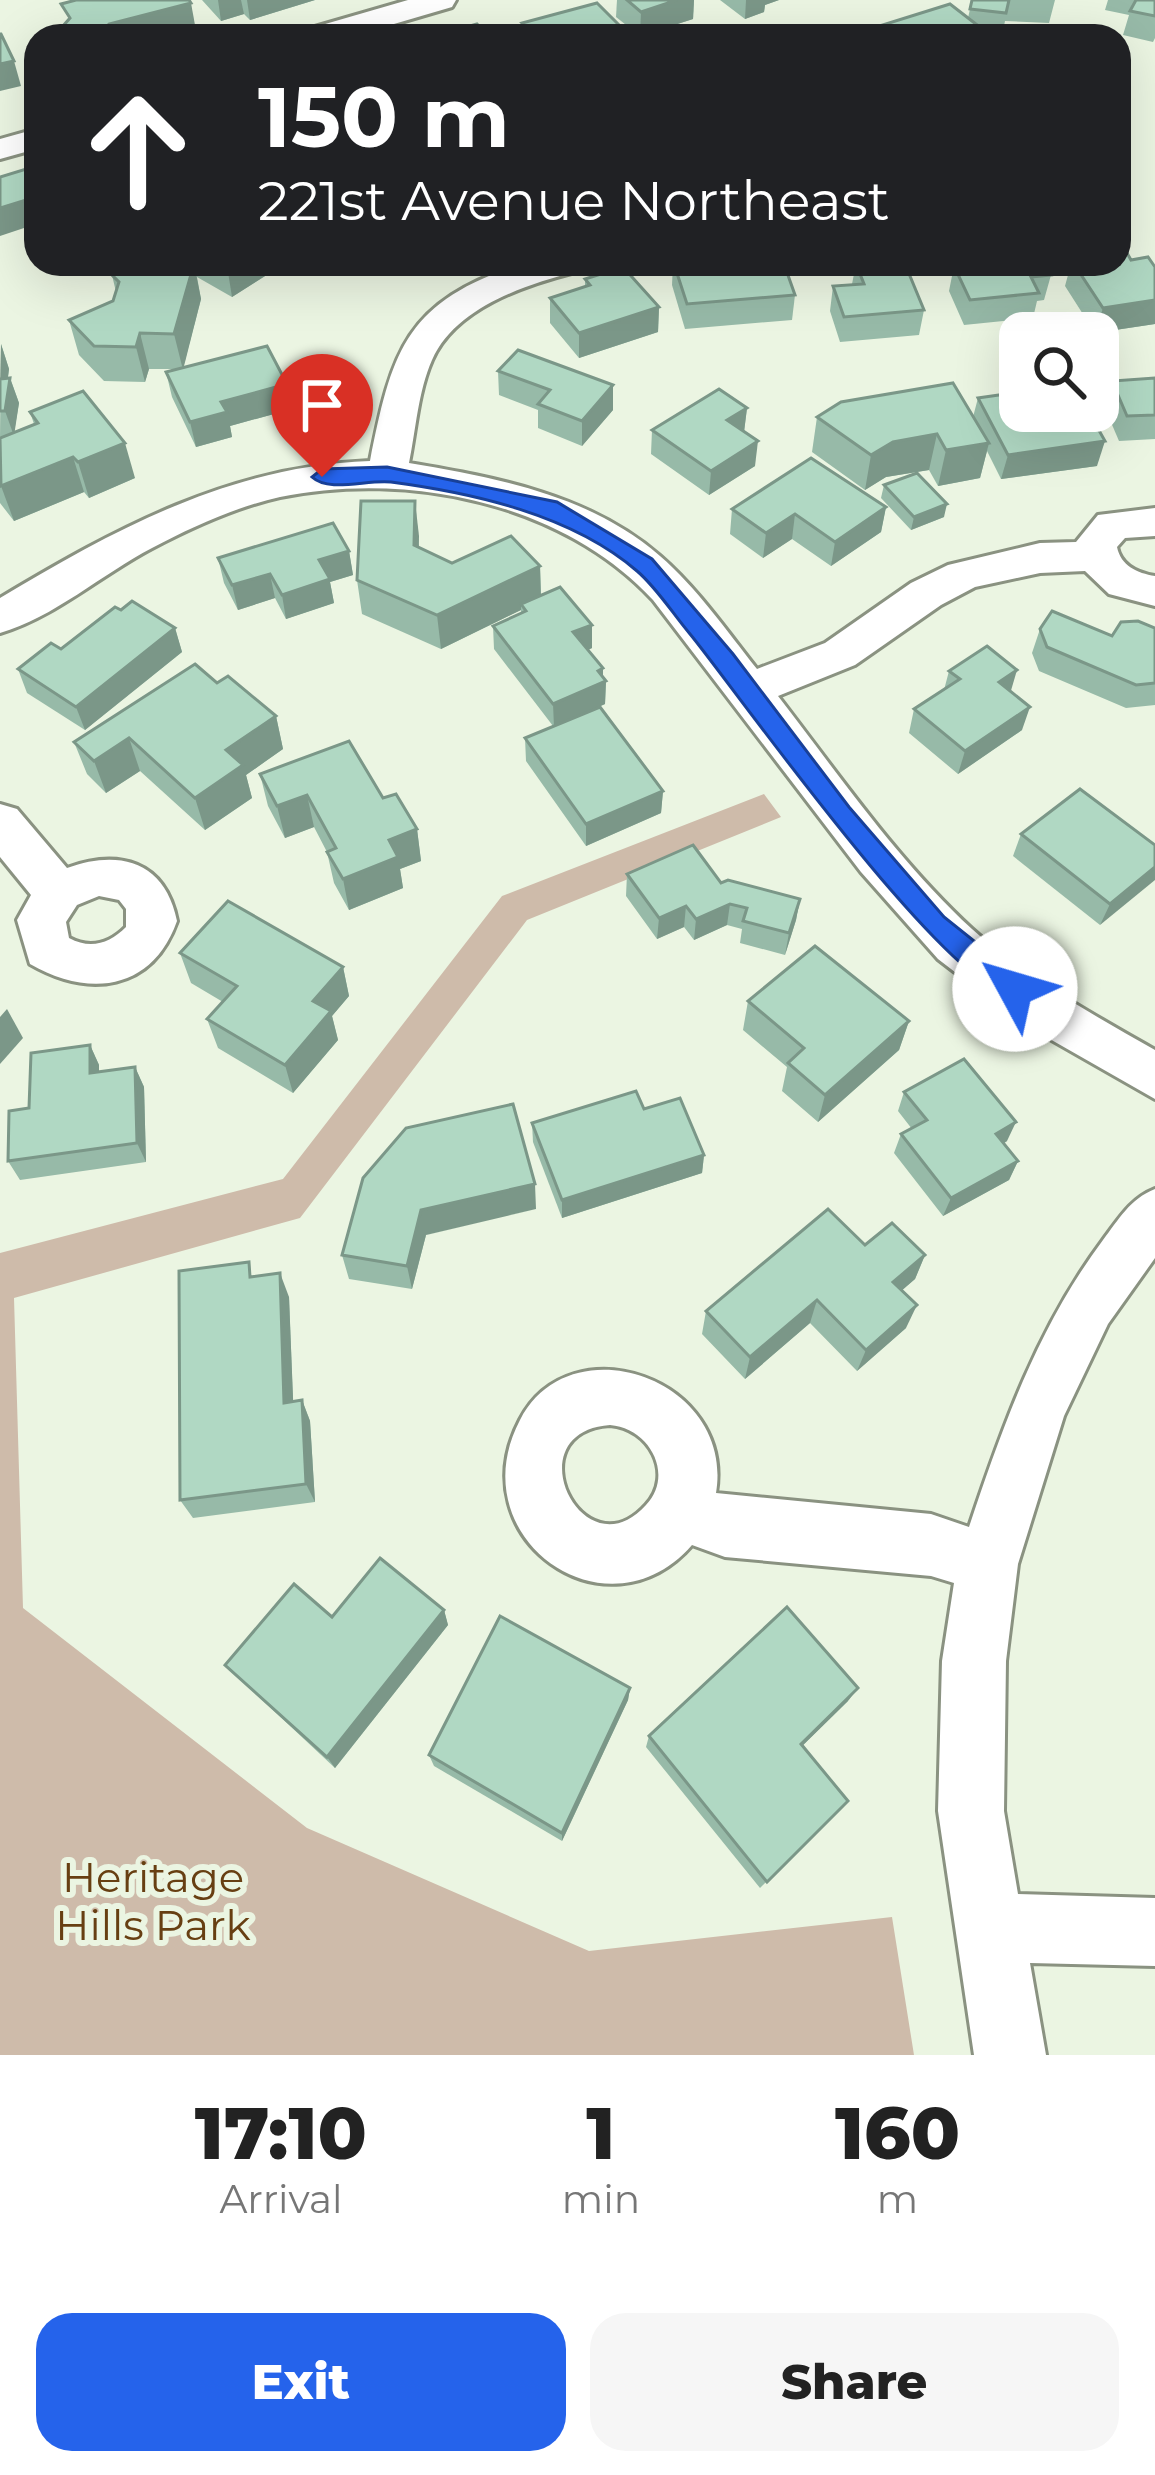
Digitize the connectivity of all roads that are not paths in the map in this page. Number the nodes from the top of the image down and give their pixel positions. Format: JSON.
{"nodes":[{"id":1,"x":427,"y":2,"type":"edge"},
{"id":2,"x":357,"y":24,"type":"edge"},
{"id":3,"x":529,"y":276,"type":"edge"},
{"id":4,"x":387,"y":474,"type":"junction"},
{"id":5,"x":1155,"y":522,"type":"edge"},
{"id":6,"x":1097,"y":556,"type":"junction"},
{"id":7,"x":1155,"y":591,"type":"edge"},
{"id":8,"x":0,"y":618,"type":"edge"},
{"id":9,"x":748,"y":690,"type":"junction"},
{"id":10,"x":0,"y":822,"type":"edge"},
{"id":11,"x":61,"y":891,"type":"dead end"},
{"id":12,"x":1155,"y":1077,"type":"edge"},
{"id":13,"x":1155,"y":1214,"type":"edge"},
{"id":14,"x":681,"y":1510,"type":"dead end"},
{"id":15,"x":988,"y":1564,"type":"junction"},
{"id":16,"x":989,"y":1927,"type":"junction"},
{"id":17,"x":1155,"y":1932,"type":"edge"},
{"id":18,"x":1010,"y":2055,"type":"edge"}],
"edges":[{"from":1,"to":2,"type":"street"},
{"from":3,"to":4,"type":"street"},
{"from":4,"to":8,"type":"street"},
{"from":4,"to":9,"type":"street"},
{"from":5,"to":6,"type":"street"},
{"from":6,"to":7,"type":"street"},
{"from":6,"to":9,"type":"street"},
{"from":9,"to":12,"type":"street"},
{"from":10,"to":11,"type":"street"},
{"from":13,"to":15,"type":"street"},
{"from":14,"to":15,"type":"street"},
{"from":15,"to":16,"type":"street"},
{"from":16,"to":17,"type":"street"},
{"from":16,"to":18,"type":"street"}]}
